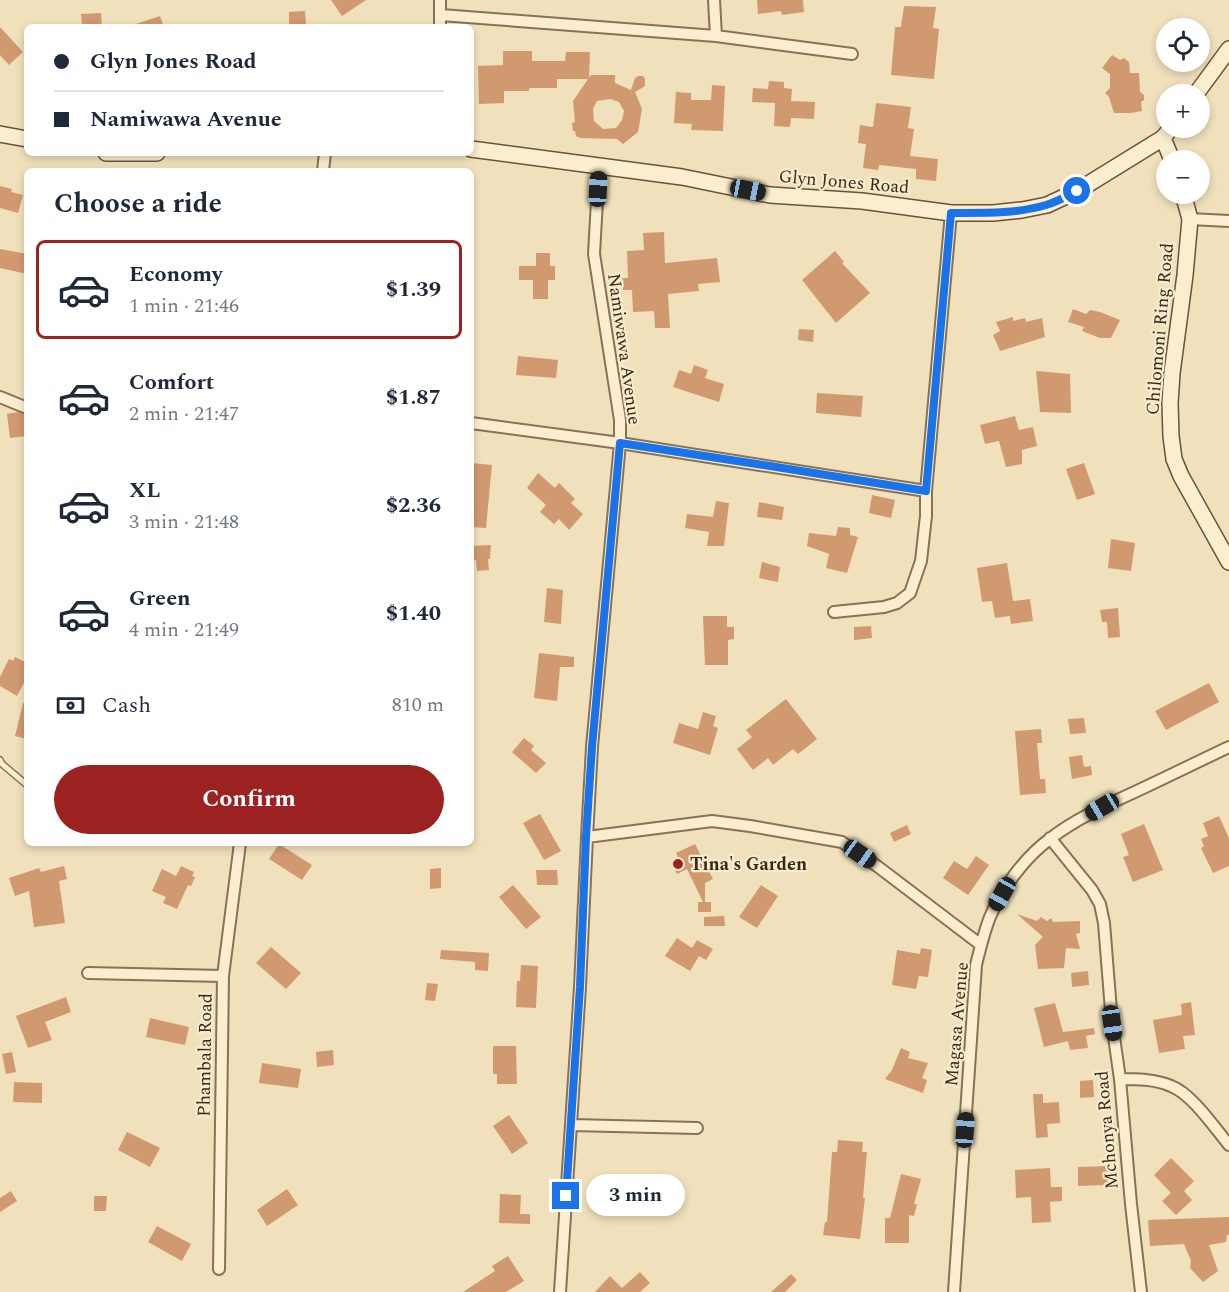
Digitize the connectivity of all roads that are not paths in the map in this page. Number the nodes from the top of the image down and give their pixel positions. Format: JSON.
{"nodes":[{"id":1,"x":440,"y":0,"type":"edge"},
{"id":2,"x":714,"y":0,"type":"edge"},
{"id":3,"x":440,"y":21,"type":"edge"},
{"id":4,"x":716,"y":36,"type":"junction"},
{"id":5,"x":1229,"y":49,"type":"edge"},
{"id":6,"x":852,"y":54,"type":"dead end"},
{"id":7,"x":1203,"y":84,"type":"edge"},
{"id":8,"x":0,"y":134,"type":"edge"},
{"id":9,"x":24,"y":138,"type":"edge"},
{"id":10,"x":1159,"y":138,"type":"edge"},
{"id":11,"x":474,"y":149,"type":"edge"},
{"id":12,"x":599,"y":165,"type":"junction"},
{"id":13,"x":1186,"y":204,"type":"edge"},
{"id":14,"x":951,"y":213,"type":"junction"},
{"id":15,"x":1190,"y":219,"type":"junction"},
{"id":16,"x":1229,"y":221,"type":"edge"},
{"id":17,"x":0,"y":397,"type":"edge"},
{"id":18,"x":24,"y":407,"type":"edge"},
{"id":19,"x":474,"y":423,"type":"edge"},
{"id":20,"x":620,"y":443,"type":"junction"},
{"id":21,"x":926,"y":491,"type":"junction"},
{"id":22,"x":1229,"y":562,"type":"edge"},
{"id":23,"x":834,"y":612,"type":"dead end"},
{"id":24,"x":1229,"y":747,"type":"edge"},
{"id":25,"x":0,"y":760,"type":"edge"},
{"id":26,"x":24,"y":782,"type":"edge"},
{"id":27,"x":586,"y":837,"type":"junction"},
{"id":28,"x":1050,"y":838,"type":"junction"},
{"id":29,"x":240,"y":846,"type":"edge"},
{"id":30,"x":981,"y":945,"type":"junction"},
{"id":31,"x":88,"y":973,"type":"dead end"},
{"id":32,"x":223,"y":976,"type":"junction"},
{"id":33,"x":1120,"y":1079,"type":"junction"},
{"id":34,"x":571,"y":1125,"type":"junction"},
{"id":35,"x":697,"y":1128,"type":"dead end"},
{"id":36,"x":1229,"y":1145,"type":"edge"},
{"id":37,"x":219,"y":1269,"type":"dead end"},
{"id":38,"x":560,"y":1292,"type":"edge"},
{"id":39,"x":954,"y":1292,"type":"edge"},
{"id":40,"x":1141,"y":1292,"type":"edge"}],
"edges":[{"from":1,"to":3,"type":"street"},
{"from":2,"to":4,"type":"street"},
{"from":3,"to":4,"type":"street"},
{"from":4,"to":6,"type":"street"},
{"from":5,"to":7,"type":"street"},
{"from":8,"to":9,"type":"street"},
{"from":10,"to":14,"type":"street","name":"Glyn Jones Road"},
{"from":11,"to":12,"type":"street","name":"Glyn Jones Road"},
{"from":12,"to":14,"type":"street","name":"Glyn Jones Road"},
{"from":12,"to":20,"type":"street","name":"Namiwawa Avenue"},
{"from":13,"to":15,"type":"street","name":"Chilomoni Ring Road"},
{"from":14,"to":21,"type":"street"},
{"from":15,"to":16,"type":"street"},
{"from":15,"to":22,"type":"street","name":"Chilomoni Ring Road"},
{"from":17,"to":18,"type":"street"},
{"from":19,"to":20,"type":"street"},
{"from":20,"to":21,"type":"street"},
{"from":20,"to":27,"type":"street","name":"Namiwawa Avenue"},
{"from":21,"to":23,"type":"street"},
{"from":24,"to":28,"type":"street","name":"Magasa Avenue"},
{"from":25,"to":26,"type":"lane"},
{"from":27,"to":30,"type":"street"},
{"from":27,"to":34,"type":"street","name":"Namiwawa Avenue"},
{"from":28,"to":30,"type":"street","name":"Magasa Avenue"},
{"from":28,"to":33,"type":"street","name":"Mchonya Road"},
{"from":29,"to":32,"type":"street","name":"Phambala Road"},
{"from":30,"to":39,"type":"street","name":"Magasa Avenue"},
{"from":31,"to":32,"type":"street"},
{"from":32,"to":37,"type":"street","name":"Phambala Road"},
{"from":33,"to":36,"type":"street"},
{"from":33,"to":40,"type":"street","name":"Mchonya Road"},
{"from":34,"to":35,"type":"street"},
{"from":34,"to":38,"type":"street","name":"Namiwawa Avenue"}]}
